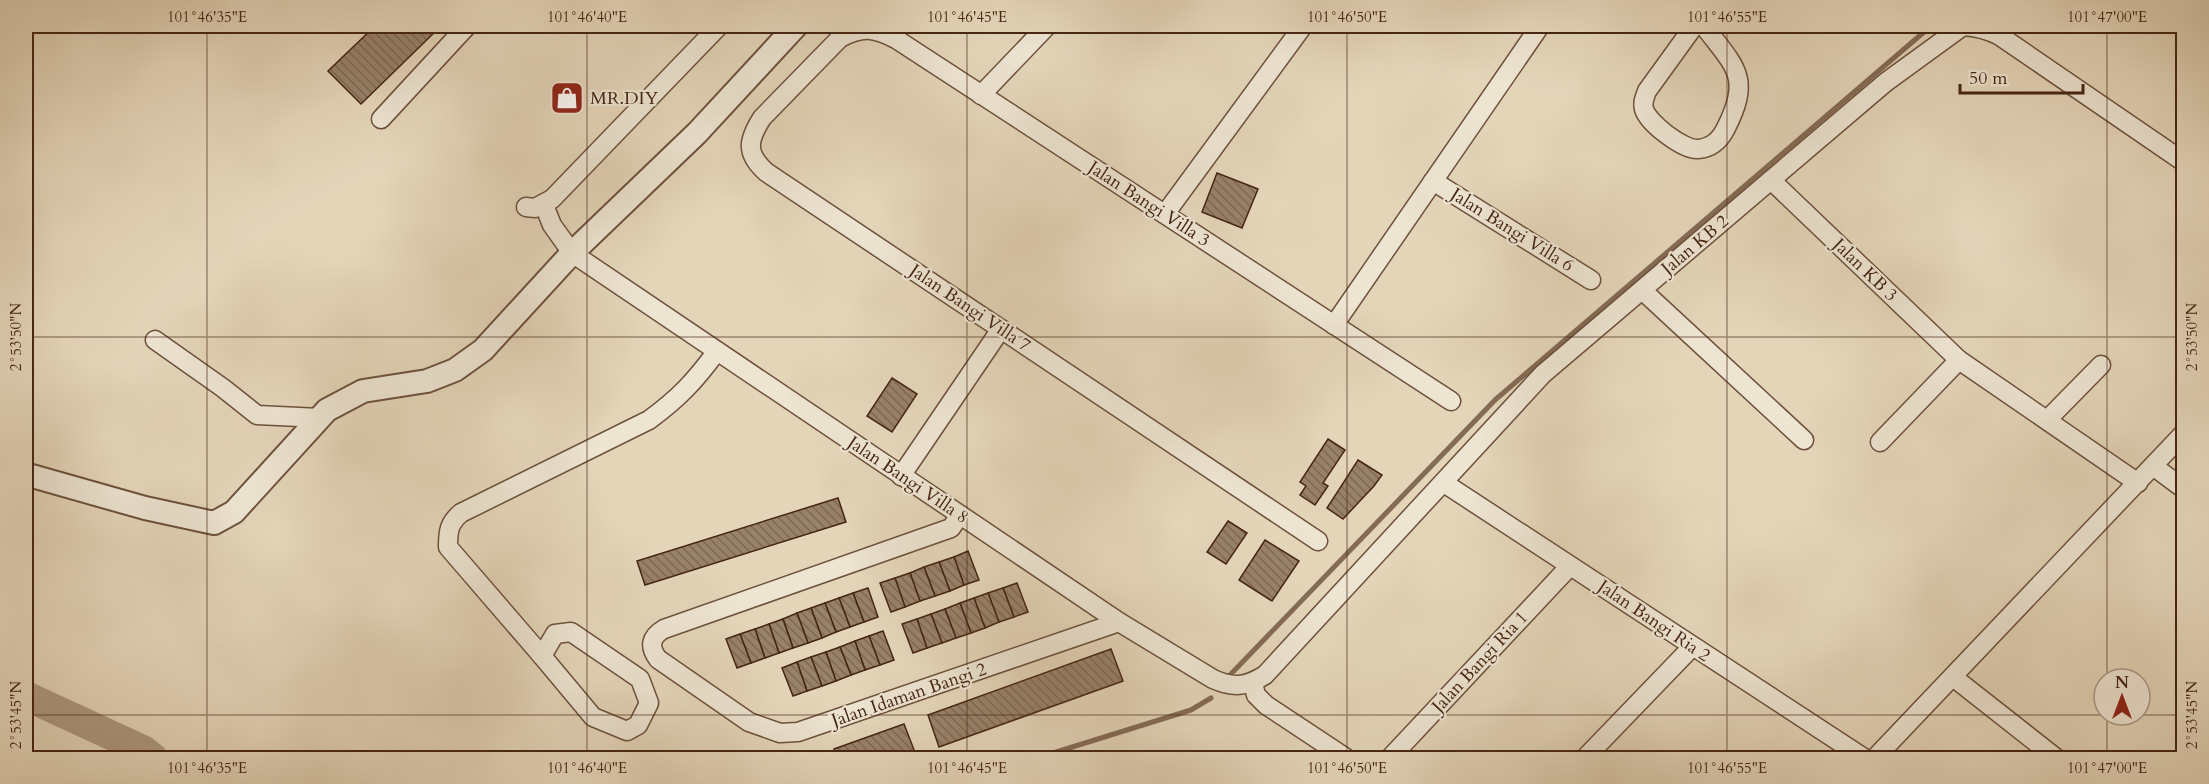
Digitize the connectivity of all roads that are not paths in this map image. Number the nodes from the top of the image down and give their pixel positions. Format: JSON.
{"nodes":[{"id":1,"x":467,"y":26,"type":"edge"},
{"id":2,"x":719,"y":26,"type":"edge"},
{"id":3,"x":796,"y":26,"type":"edge"},
{"id":4,"x":1047,"y":26,"type":"edge"},
{"id":5,"x":1303,"y":26,"type":"edge"},
{"id":6,"x":1540,"y":26,"type":"edge"},
{"id":7,"x":1694,"y":26,"type":"edge"},
{"id":8,"x":1704,"y":26,"type":"edge"},
{"id":9,"x":1963,"y":26,"type":"edge"},
{"id":10,"x":840,"y":38,"type":"joint"},
{"id":11,"x":981,"y":95,"type":"junction"},
{"id":12,"x":381,"y":119,"type":"dead end"},
{"id":13,"x":2184,"y":162,"type":"edge"},
{"id":14,"x":1772,"y":180,"type":"junction"},
{"id":15,"x":1433,"y":181,"type":"junction"},
{"id":16,"x":1165,"y":214,"type":"junction"},
{"id":17,"x":572,"y":253,"type":"junction"},
{"id":18,"x":1592,"y":280,"type":"dead end"},
{"id":19,"x":1642,"y":290,"type":"junction"},
{"id":20,"x":1334,"y":325,"type":"junction"},
{"id":21,"x":1001,"y":329,"type":"junction"},
{"id":22,"x":155,"y":340,"type":"dead end"},
{"id":23,"x":717,"y":351,"type":"junction"},
{"id":24,"x":1959,"y":360,"type":"junction"},
{"id":25,"x":2101,"y":364,"type":"dead end"},
{"id":26,"x":1451,"y":401,"type":"dead end"},
{"id":27,"x":320,"y":418,"type":"junction"},
{"id":28,"x":2047,"y":420,"type":"junction"},
{"id":29,"x":2184,"y":433,"type":"edge"},
{"id":30,"x":1804,"y":440,"type":"dead end"},
{"id":31,"x":1880,"y":442,"type":"dead end"},
{"id":32,"x":2153,"y":466,"type":"junction"},
{"id":33,"x":26,"y":476,"type":"edge"},
{"id":34,"x":902,"y":476,"type":"junction"},
{"id":35,"x":1444,"y":483,"type":"junction"},
{"id":36,"x":2138,"y":483,"type":"junction"},
{"id":37,"x":2184,"y":489,"type":"edge"},
{"id":38,"x":960,"y":515,"type":"junction"},
{"id":39,"x":1318,"y":541,"type":"dead end"},
{"id":40,"x":1570,"y":566,"type":"junction"},
{"id":41,"x":1119,"y":622,"type":"junction"},
{"id":42,"x":1692,"y":647,"type":"junction"},
{"id":43,"x":542,"y":656,"type":"junction"},
{"id":44,"x":1953,"y":676,"type":"junction"},
{"id":45,"x":1253,"y":682,"type":"junction"},
{"id":46,"x":1346,"y":759,"type":"edge"},
{"id":47,"x":1390,"y":759,"type":"edge"},
{"id":48,"x":1585,"y":759,"type":"edge"},
{"id":49,"x":1864,"y":759,"type":"edge"},
{"id":50,"x":1875,"y":759,"type":"edge"},
{"id":51,"x":2056,"y":759,"type":"edge"}],
"edges":[{"from":1,"to":12,"type":"street"},
{"from":2,"to":17,"type":"street"},
{"from":3,"to":17,"type":"street"},
{"from":4,"to":11,"type":"street"},
{"from":5,"to":16,"type":"street"},
{"from":6,"to":15,"type":"street"},
{"from":7,"to":8,"type":"street"},
{"from":9,"to":13,"type":"street"},
{"from":9,"to":14,"type":"street","name":"Jalan KB 2"},
{"from":10,"to":11,"type":"street","name":"Jalan Bangi Villa 3"},
{"from":10,"to":21,"type":"street","name":"Jalan Bangi Villa 7"},
{"from":11,"to":16,"type":"street","name":"Jalan Bangi Villa 3"},
{"from":14,"to":19,"type":"street","name":"Jalan KB 2"},
{"from":14,"to":24,"type":"street","name":"Jalan KB 3"},
{"from":15,"to":18,"type":"street","name":"Jalan Bangi Villa 6"},
{"from":15,"to":20,"type":"street"},
{"from":16,"to":20,"type":"street","name":"Jalan Bangi Villa 3"},
{"from":17,"to":23,"type":"street","name":"Jalan Bangi Villa 8"},
{"from":17,"to":27,"type":"street"},
{"from":19,"to":30,"type":"street"},
{"from":19,"to":35,"type":"street","name":"Jalan KB 2"},
{"from":20,"to":26,"type":"street","name":"Jalan Bangi Villa 3"},
{"from":21,"to":34,"type":"street"},
{"from":21,"to":39,"type":"street","name":"Jalan Bangi Villa 7"},
{"from":22,"to":27,"type":"street"},
{"from":23,"to":34,"type":"street","name":"Jalan Bangi Villa 8"},
{"from":23,"to":43,"type":"street"},
{"from":24,"to":28,"type":"street","name":"Jalan KB 3"},
{"from":24,"to":31,"type":"street"},
{"from":25,"to":28,"type":"street"},
{"from":27,"to":33,"type":"street"},
{"from":28,"to":36,"type":"street","name":"Jalan KB 3"},
{"from":29,"to":32,"type":"street"},
{"from":32,"to":36,"type":"street"},
{"from":32,"to":37,"type":"street"},
{"from":34,"to":38,"type":"street","name":"Jalan Bangi Villa 8"},
{"from":35,"to":40,"type":"street","name":"Jalan Bangi Ria 2"},
{"from":35,"to":45,"type":"street","name":"Jalan KB 2"},
{"from":36,"to":44,"type":"street"},
{"from":38,"to":41,"type":"street","name":"Jalan Bangi Villa 8"},
{"from":38,"to":41,"type":"street","name":"Jalan Idaman Bangi 2"},
{"from":40,"to":42,"type":"street","name":"Jalan Bangi Ria 2"},
{"from":40,"to":47,"type":"street","name":"Jalan Bangi Ria 1"},
{"from":41,"to":45,"type":"street","name":"Jalan Bangi Villa 8"},
{"from":42,"to":48,"type":"street"},
{"from":42,"to":49,"type":"street","name":"Jalan Bangi Ria 2"},
{"from":43,"to":43,"type":"street"},
{"from":44,"to":50,"type":"street"},
{"from":44,"to":51,"type":"street"},
{"from":45,"to":46,"type":"street"}]}
